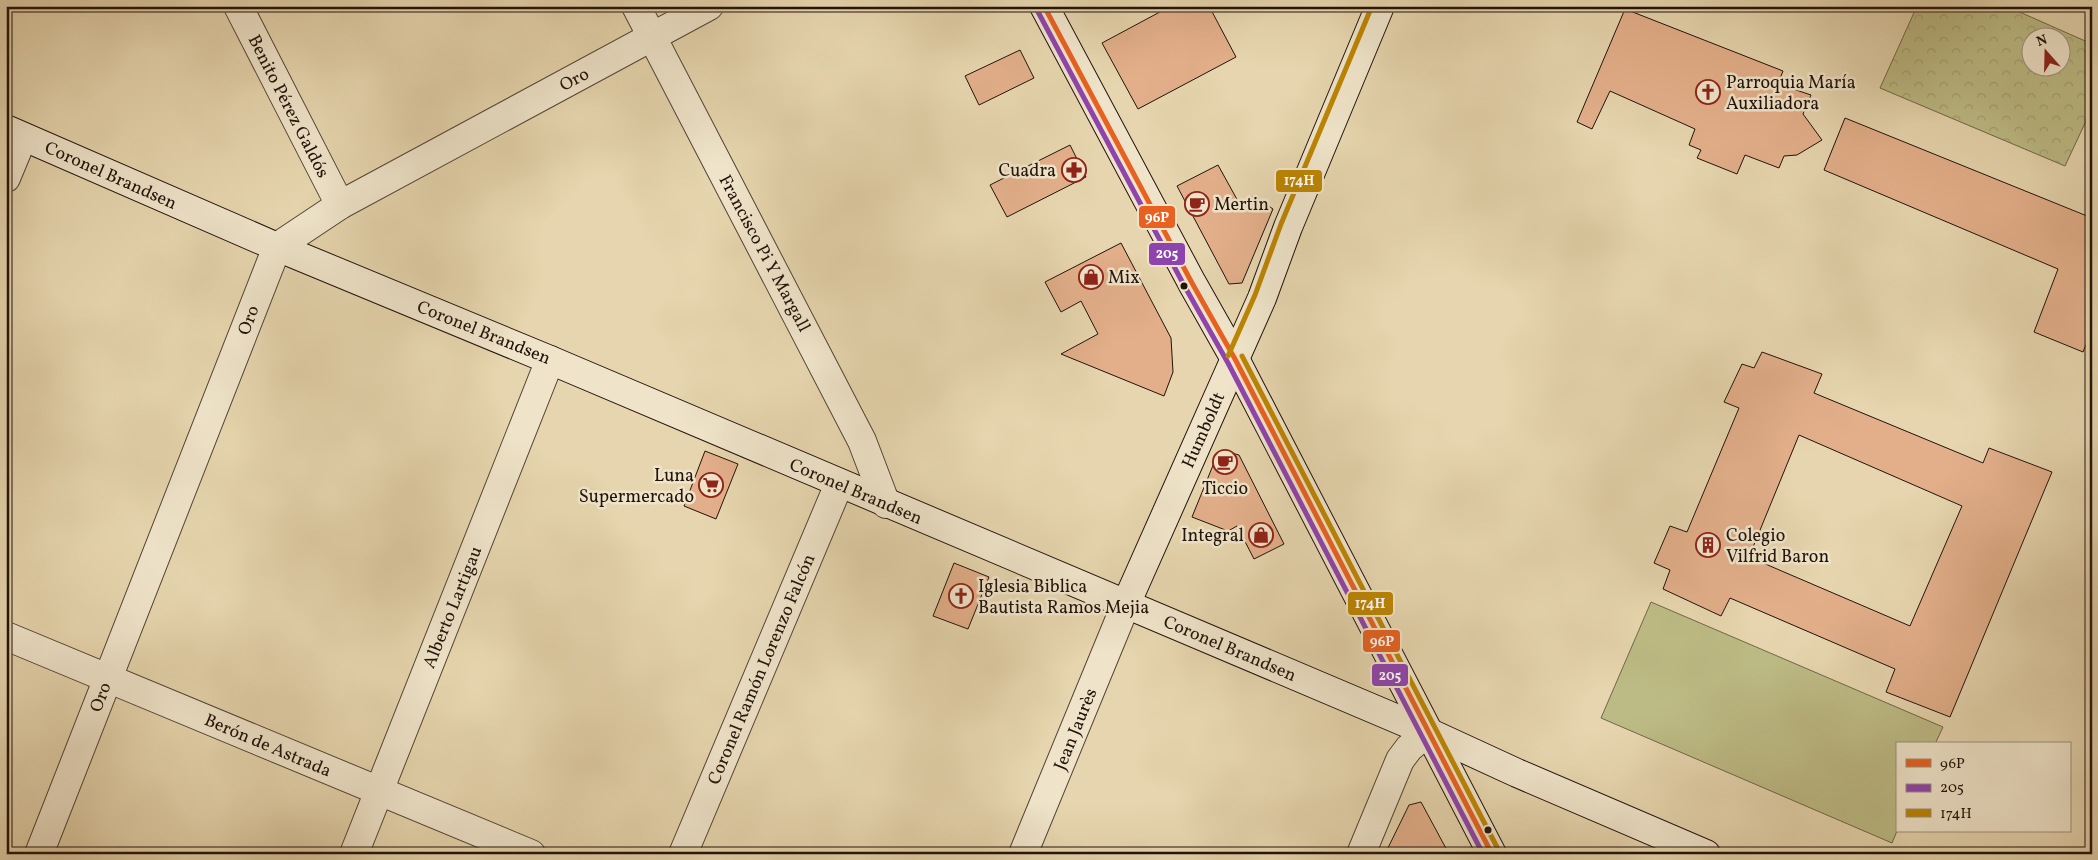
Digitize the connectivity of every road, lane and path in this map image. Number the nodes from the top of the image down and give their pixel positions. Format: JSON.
{"nodes":[{"id":1,"x":238,"y":6,"type":"edge"},
{"id":2,"x":636,"y":6,"type":"edge"},
{"id":3,"x":709,"y":6,"type":"edge"},
{"id":4,"x":1044,"y":6,"type":"edge"},
{"id":5,"x":1380,"y":6,"type":"edge"},
{"id":6,"x":652,"y":36,"type":"junction"},
{"id":7,"x":15,"y":133,"type":"edge"},
{"id":8,"x":6,"y":178,"type":"edge"},
{"id":9,"x":340,"y":205,"type":"junction"},
{"id":10,"x":277,"y":247,"type":"junction"},
{"id":11,"x":1235,"y":358,"type":"junction"},
{"id":12,"x":550,"y":360,"type":"junction"},
{"id":13,"x":839,"y":484,"type":"junction"},
{"id":14,"x":886,"y":504,"type":"junction"},
{"id":15,"x":1126,"y":604,"type":"junction"},
{"id":16,"x":6,"y":636,"type":"edge"},
{"id":17,"x":108,"y":679,"type":"junction"},
{"id":18,"x":1428,"y":732,"type":"junction"},
{"id":19,"x":378,"y":791,"type":"junction"},
{"id":20,"x":39,"y":854,"type":"edge"},
{"id":21,"x":354,"y":854,"type":"edge"},
{"id":22,"x":531,"y":854,"type":"edge"},
{"id":23,"x":683,"y":854,"type":"edge"},
{"id":24,"x":1024,"y":854,"type":"edge"},
{"id":25,"x":1360,"y":854,"type":"edge"},
{"id":26,"x":1492,"y":854,"type":"edge"},
{"id":27,"x":1706,"y":854,"type":"edge"}],
"edges":[{"from":1,"to":9,"type":"street","name":"Benito Pérez Galdós"},
{"from":2,"to":6,"type":"street","name":"Francisco Pi Y Margall"},
{"from":3,"to":6,"type":"street","name":"Oro"},
{"from":4,"to":11,"type":"street"},
{"from":5,"to":11,"type":"street","name":"Humboldt"},
{"from":6,"to":9,"type":"street","name":"Oro"},
{"from":6,"to":14,"type":"street","name":"Francisco Pi Y Margall"},
{"from":7,"to":8,"type":"street"},
{"from":7,"to":10,"type":"street","name":"Coronel Brandsen"},
{"from":9,"to":10,"type":"street","name":"Oro"},
{"from":10,"to":12,"type":"street","name":"Coronel Brandsen"},
{"from":10,"to":17,"type":"street","name":"Oro"},
{"from":11,"to":15,"type":"street","name":"Humboldt"},
{"from":11,"to":18,"type":"street"},
{"from":12,"to":13,"type":"street","name":"Coronel Brandsen"},
{"from":12,"to":19,"type":"street","name":"Alberto Lartigau"},
{"from":13,"to":14,"type":"street","name":"Coronel Brandsen"},
{"from":13,"to":23,"type":"street","name":"Coronel Ramón Lorenzo Falcón"},
{"from":14,"to":15,"type":"street","name":"Coronel Brandsen"},
{"from":15,"to":18,"type":"street","name":"Coronel Brandsen"},
{"from":15,"to":24,"type":"street","name":"Jean Jaurès"},
{"from":16,"to":17,"type":"street","name":"Berón de Astrada"},
{"from":17,"to":19,"type":"street","name":"Berón de Astrada"},
{"from":17,"to":20,"type":"street","name":"Oro"},
{"from":18,"to":25,"type":"street"},
{"from":18,"to":26,"type":"street"},
{"from":18,"to":27,"type":"street","name":"Coronel Brandsen"},
{"from":19,"to":21,"type":"street","name":"Alberto Lartigau"},
{"from":19,"to":22,"type":"street","name":"Berón de Astrada"}]}
